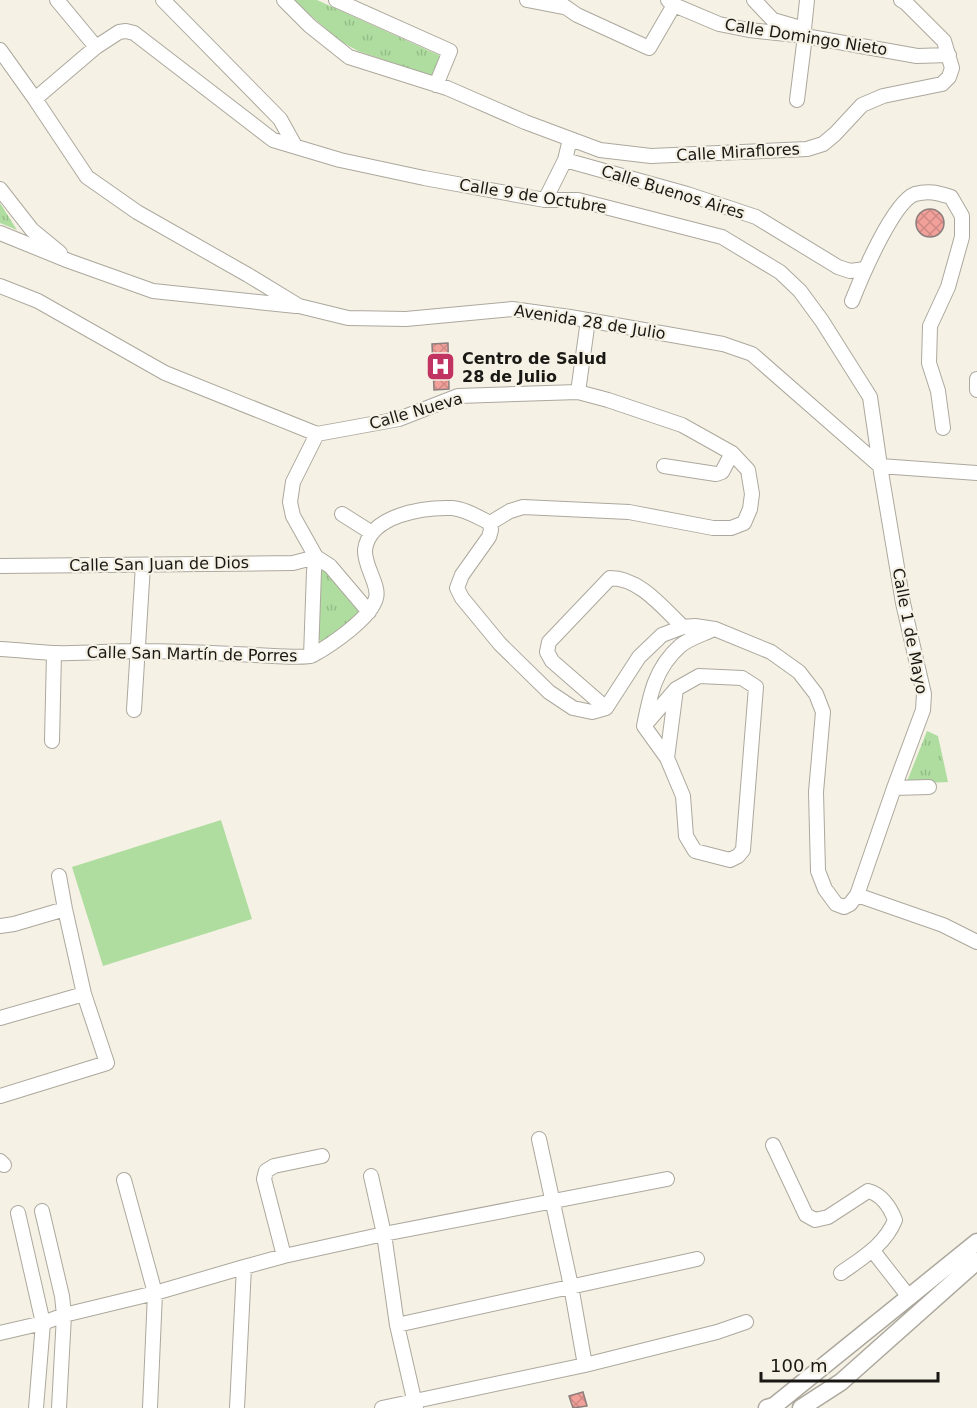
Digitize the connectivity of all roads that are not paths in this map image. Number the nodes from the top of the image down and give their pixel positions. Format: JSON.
{"nodes":[{"id":1,"x":57,"y":0,"type":"edge"},
{"id":2,"x":164,"y":0,"type":"edge"},
{"id":3,"x":284,"y":0,"type":"edge"},
{"id":4,"x":336,"y":0,"type":"edge"},
{"id":5,"x":527,"y":0,"type":"edge"},
{"id":6,"x":754,"y":0,"type":"edge"},
{"id":7,"x":807,"y":0,"type":"edge"},
{"id":8,"x":901,"y":0,"type":"edge"},
{"id":9,"x":559,"y":3,"type":"edge"},
{"id":10,"x":671,"y":3,"type":"edge"},
{"id":11,"x":805,"y":33,"type":"junction"},
{"id":12,"x":96,"y":48,"type":"junction"},
{"id":13,"x":0,"y":50,"type":"edge"},
{"id":14,"x":950,"y":62,"type":"junction"},
{"id":15,"x":436,"y":85,"type":"junction"},
{"id":16,"x":35,"y":99,"type":"junction"},
{"id":17,"x":797,"y":100,"type":"dead end"},
{"id":18,"x":570,"y":139,"type":"junction"},
{"id":19,"x":295,"y":146,"type":"junction"},
{"id":20,"x":564,"y":160,"type":"junction"},
{"id":21,"x":0,"y":189,"type":"edge"},
{"id":22,"x":545,"y":200,"type":"junction"},
{"id":23,"x":0,"y":233,"type":"edge"},
{"id":24,"x":69,"y":261,"type":"junction"},
{"id":25,"x":865,"y":269,"type":"junction"},
{"id":26,"x":0,"y":286,"type":"edge"},
{"id":27,"x":852,"y":301,"type":"dead end"},
{"id":28,"x":299,"y":306,"type":"junction"},
{"id":29,"x":588,"y":320,"type":"junction"},
{"id":30,"x":977,"y":379,"type":"edge"},
{"id":31,"x":977,"y":390,"type":"edge"},
{"id":32,"x":578,"y":392,"type":"junction"},
{"id":33,"x":944,"y":428,"type":"dead end"},
{"id":34,"x":317,"y":434,"type":"junction"},
{"id":35,"x":732,"y":453,"type":"junction"},
{"id":36,"x":664,"y":466,"type":"dead end"},
{"id":37,"x":880,"y":466,"type":"junction"},
{"id":38,"x":977,"y":473,"type":"edge"},
{"id":39,"x":342,"y":514,"type":"dead end"},
{"id":40,"x":490,"y":523,"type":"junction"},
{"id":41,"x":372,"y":533,"type":"junction"},
{"id":42,"x":316,"y":557,"type":"junction"},
{"id":43,"x":1,"y":565,"type":"edge"},
{"id":44,"x":143,"y":565,"type":"junction"},
{"id":45,"x":369,"y":612,"type":"junction"},
{"id":46,"x":683,"y":627,"type":"junction"},
{"id":47,"x":715,"y":629,"type":"junction"},
{"id":48,"x":0,"y":649,"type":"edge"},
{"id":49,"x":137,"y":651,"type":"junction"},
{"id":50,"x":54,"y":653,"type":"junction"},
{"id":51,"x":311,"y":656,"type":"junction"},
{"id":52,"x":676,"y":689,"type":"junction"},
{"id":53,"x":606,"y":708,"type":"junction"},
{"id":54,"x":134,"y":710,"type":"dead end"},
{"id":55,"x":644,"y":726,"type":"junction"},
{"id":56,"x":52,"y":741,"type":"dead end"},
{"id":57,"x":667,"y":758,"type":"junction"},
{"id":58,"x":929,"y":787,"type":"dead end"},
{"id":59,"x":894,"y":788,"type":"junction"},
{"id":60,"x":59,"y":876,"type":"dead end"},
{"id":61,"x":857,"y":895,"type":"junction"},
{"id":62,"x":65,"y":909,"type":"junction"},
{"id":63,"x":0,"y":926,"type":"edge"},
{"id":64,"x":977,"y":942,"type":"edge"},
{"id":65,"x":84,"y":994,"type":"junction"},
{"id":66,"x":0,"y":1018,"type":"edge"},
{"id":67,"x":0,"y":1096,"type":"edge"},
{"id":68,"x":539,"y":1139,"type":"dead end"},
{"id":69,"x":773,"y":1144,"type":"dead end"},
{"id":70,"x":322,"y":1156,"type":"dead end"},
{"id":71,"x":371,"y":1176,"type":"dead end"},
{"id":72,"x":667,"y":1179,"type":"dead end"},
{"id":73,"x":124,"y":1180,"type":"dead end"},
{"id":74,"x":552,"y":1202,"type":"junction"},
{"id":75,"x":42,"y":1211,"type":"dead end"},
{"id":76,"x":18,"y":1213,"type":"dead end"},
{"id":77,"x":384,"y":1233,"type":"junction"},
{"id":78,"x":977,"y":1242,"type":"edge"},
{"id":79,"x":873,"y":1251,"type":"junction"},
{"id":80,"x":284,"y":1256,"type":"junction"},
{"id":81,"x":697,"y":1259,"type":"dead end"},
{"id":82,"x":977,"y":1261,"type":"edge"},
{"id":83,"x":244,"y":1267,"type":"junction"},
{"id":84,"x":841,"y":1273,"type":"dead end"},
{"id":85,"x":571,"y":1286,"type":"junction"},
{"id":86,"x":154,"y":1293,"type":"junction"},
{"id":87,"x":909,"y":1297,"type":"junction"},
{"id":88,"x":64,"y":1315,"type":"junction"},
{"id":89,"x":746,"y":1322,"type":"dead end"},
{"id":90,"x":43,"y":1323,"type":"junction"},
{"id":91,"x":397,"y":1325,"type":"junction"},
{"id":92,"x":0,"y":1333,"type":"edge"},
{"id":93,"x":585,"y":1365,"type":"junction"},
{"id":94,"x":415,"y":1405,"type":"edge"},
{"id":95,"x":36,"y":1408,"type":"edge"},
{"id":96,"x":59,"y":1408,"type":"edge"},
{"id":97,"x":150,"y":1408,"type":"edge"},
{"id":98,"x":237,"y":1408,"type":"edge"},
{"id":99,"x":382,"y":1408,"type":"edge"},
{"id":100,"x":767,"y":1408,"type":"edge"},
{"id":101,"x":801,"y":1408,"type":"edge"}],
"edges":[{"from":1,"to":12,"type":"street"},
{"from":2,"to":19,"type":"street"},
{"from":3,"to":15,"type":"street","name":"Calle Miraflores"},
{"from":4,"to":15,"type":"street"},
{"from":5,"to":9,"type":"street"},
{"from":6,"to":11,"type":"street"},
{"from":7,"to":11,"type":"street"},
{"from":8,"to":14,"type":"street"},
{"from":9,"to":10,"type":"street"},
{"from":10,"to":11,"type":"street","name":"Calle Domingo Nieto"},
{"from":11,"to":14,"type":"street","name":"Calle Domingo Nieto"},
{"from":11,"to":17,"type":"street"},
{"from":12,"to":16,"type":"street"},
{"from":12,"to":19,"type":"street","name":"Calle 9 de Octubre"},
{"from":13,"to":16,"type":"street","name":"Avenida 28 de Julio"},
{"from":14,"to":18,"type":"street","name":"Calle Miraflores"},
{"from":15,"to":18,"type":"street","name":"Calle Miraflores"},
{"from":16,"to":28,"type":"street","name":"Avenida 28 de Julio"},
{"from":18,"to":20,"type":"street"},
{"from":19,"to":22,"type":"street","name":"Calle 9 de Octubre"},
{"from":20,"to":22,"type":"street"},
{"from":20,"to":25,"type":"street","name":"Calle Buenos Aires"},
{"from":21,"to":24,"type":"street"},
{"from":22,"to":37,"type":"street","name":"Calle 9 de Octubre"},
{"from":23,"to":24,"type":"street"},
{"from":24,"to":28,"type":"street"},
{"from":25,"to":27,"type":"street"},
{"from":25,"to":33,"type":"street"},
{"from":26,"to":34,"type":"street"},
{"from":28,"to":29,"type":"street","name":"Avenida 28 de Julio"},
{"from":29,"to":32,"type":"street"},
{"from":29,"to":37,"type":"street","name":"Avenida 28 de Julio"},
{"from":30,"to":31,"type":"street"},
{"from":32,"to":34,"type":"street","name":"Calle Nueva"},
{"from":32,"to":35,"type":"street","name":"Calle Nueva"},
{"from":34,"to":42,"type":"street"},
{"from":35,"to":36,"type":"street"},
{"from":35,"to":40,"type":"street","name":"Calle Nueva"},
{"from":37,"to":38,"type":"street"},
{"from":37,"to":59,"type":"street","name":"Calle 1 de Mayo"},
{"from":39,"to":41,"type":"street"},
{"from":40,"to":41,"type":"street"},
{"from":40,"to":53,"type":"street"},
{"from":41,"to":45,"type":"street"},
{"from":42,"to":44,"type":"street","name":"Calle San Juan de Dios"},
{"from":42,"to":45,"type":"street"},
{"from":42,"to":51,"type":"street"},
{"from":43,"to":44,"type":"street","name":"Calle San Juan de Dios"},
{"from":44,"to":49,"type":"street"},
{"from":45,"to":51,"type":"street","name":"Calle San Martín de Porres"},
{"from":46,"to":47,"type":"street"},
{"from":46,"to":53,"type":"street"},
{"from":46,"to":53,"type":"street"},
{"from":47,"to":55,"type":"street"},
{"from":47,"to":61,"type":"street"},
{"from":48,"to":50,"type":"street","name":"Calle San Martín de Porres"},
{"from":49,"to":50,"type":"street","name":"Calle San Martín de Porres"},
{"from":49,"to":51,"type":"street","name":"Calle San Martín de Porres"},
{"from":49,"to":54,"type":"street"},
{"from":50,"to":56,"type":"street"},
{"from":52,"to":55,"type":"street"},
{"from":52,"to":57,"type":"street"},
{"from":52,"to":57,"type":"street"},
{"from":55,"to":57,"type":"street"},
{"from":58,"to":59,"type":"street"},
{"from":59,"to":61,"type":"street","name":"Calle 1 de Mayo"},
{"from":60,"to":62,"type":"street"},
{"from":61,"to":64,"type":"street"},
{"from":62,"to":63,"type":"street"},
{"from":62,"to":65,"type":"street"},
{"from":65,"to":66,"type":"street"},
{"from":65,"to":67,"type":"street"},
{"from":68,"to":74,"type":"street"},
{"from":69,"to":79,"type":"street"},
{"from":70,"to":80,"type":"street"},
{"from":71,"to":77,"type":"street"},
{"from":72,"to":74,"type":"street"},
{"from":73,"to":86,"type":"street"},
{"from":74,"to":77,"type":"street"},
{"from":74,"to":85,"type":"street"},
{"from":75,"to":88,"type":"street"},
{"from":76,"to":90,"type":"street"},
{"from":77,"to":80,"type":"street"},
{"from":77,"to":91,"type":"street"},
{"from":78,"to":87,"type":"main road"},
{"from":79,"to":84,"type":"street"},
{"from":79,"to":87,"type":"street"},
{"from":80,"to":83,"type":"street"},
{"from":81,"to":85,"type":"street"},
{"from":82,"to":101,"type":"main road"},
{"from":83,"to":86,"type":"street"},
{"from":83,"to":98,"type":"street"},
{"from":85,"to":91,"type":"street"},
{"from":85,"to":93,"type":"street"},
{"from":86,"to":88,"type":"street"},
{"from":86,"to":97,"type":"street"},
{"from":87,"to":100,"type":"main road"},
{"from":88,"to":90,"type":"street"},
{"from":88,"to":96,"type":"street"},
{"from":89,"to":93,"type":"street"},
{"from":90,"to":92,"type":"street"},
{"from":90,"to":95,"type":"street"},
{"from":91,"to":94,"type":"street"},
{"from":93,"to":94,"type":"street"},
{"from":94,"to":99,"type":"street"}]}
